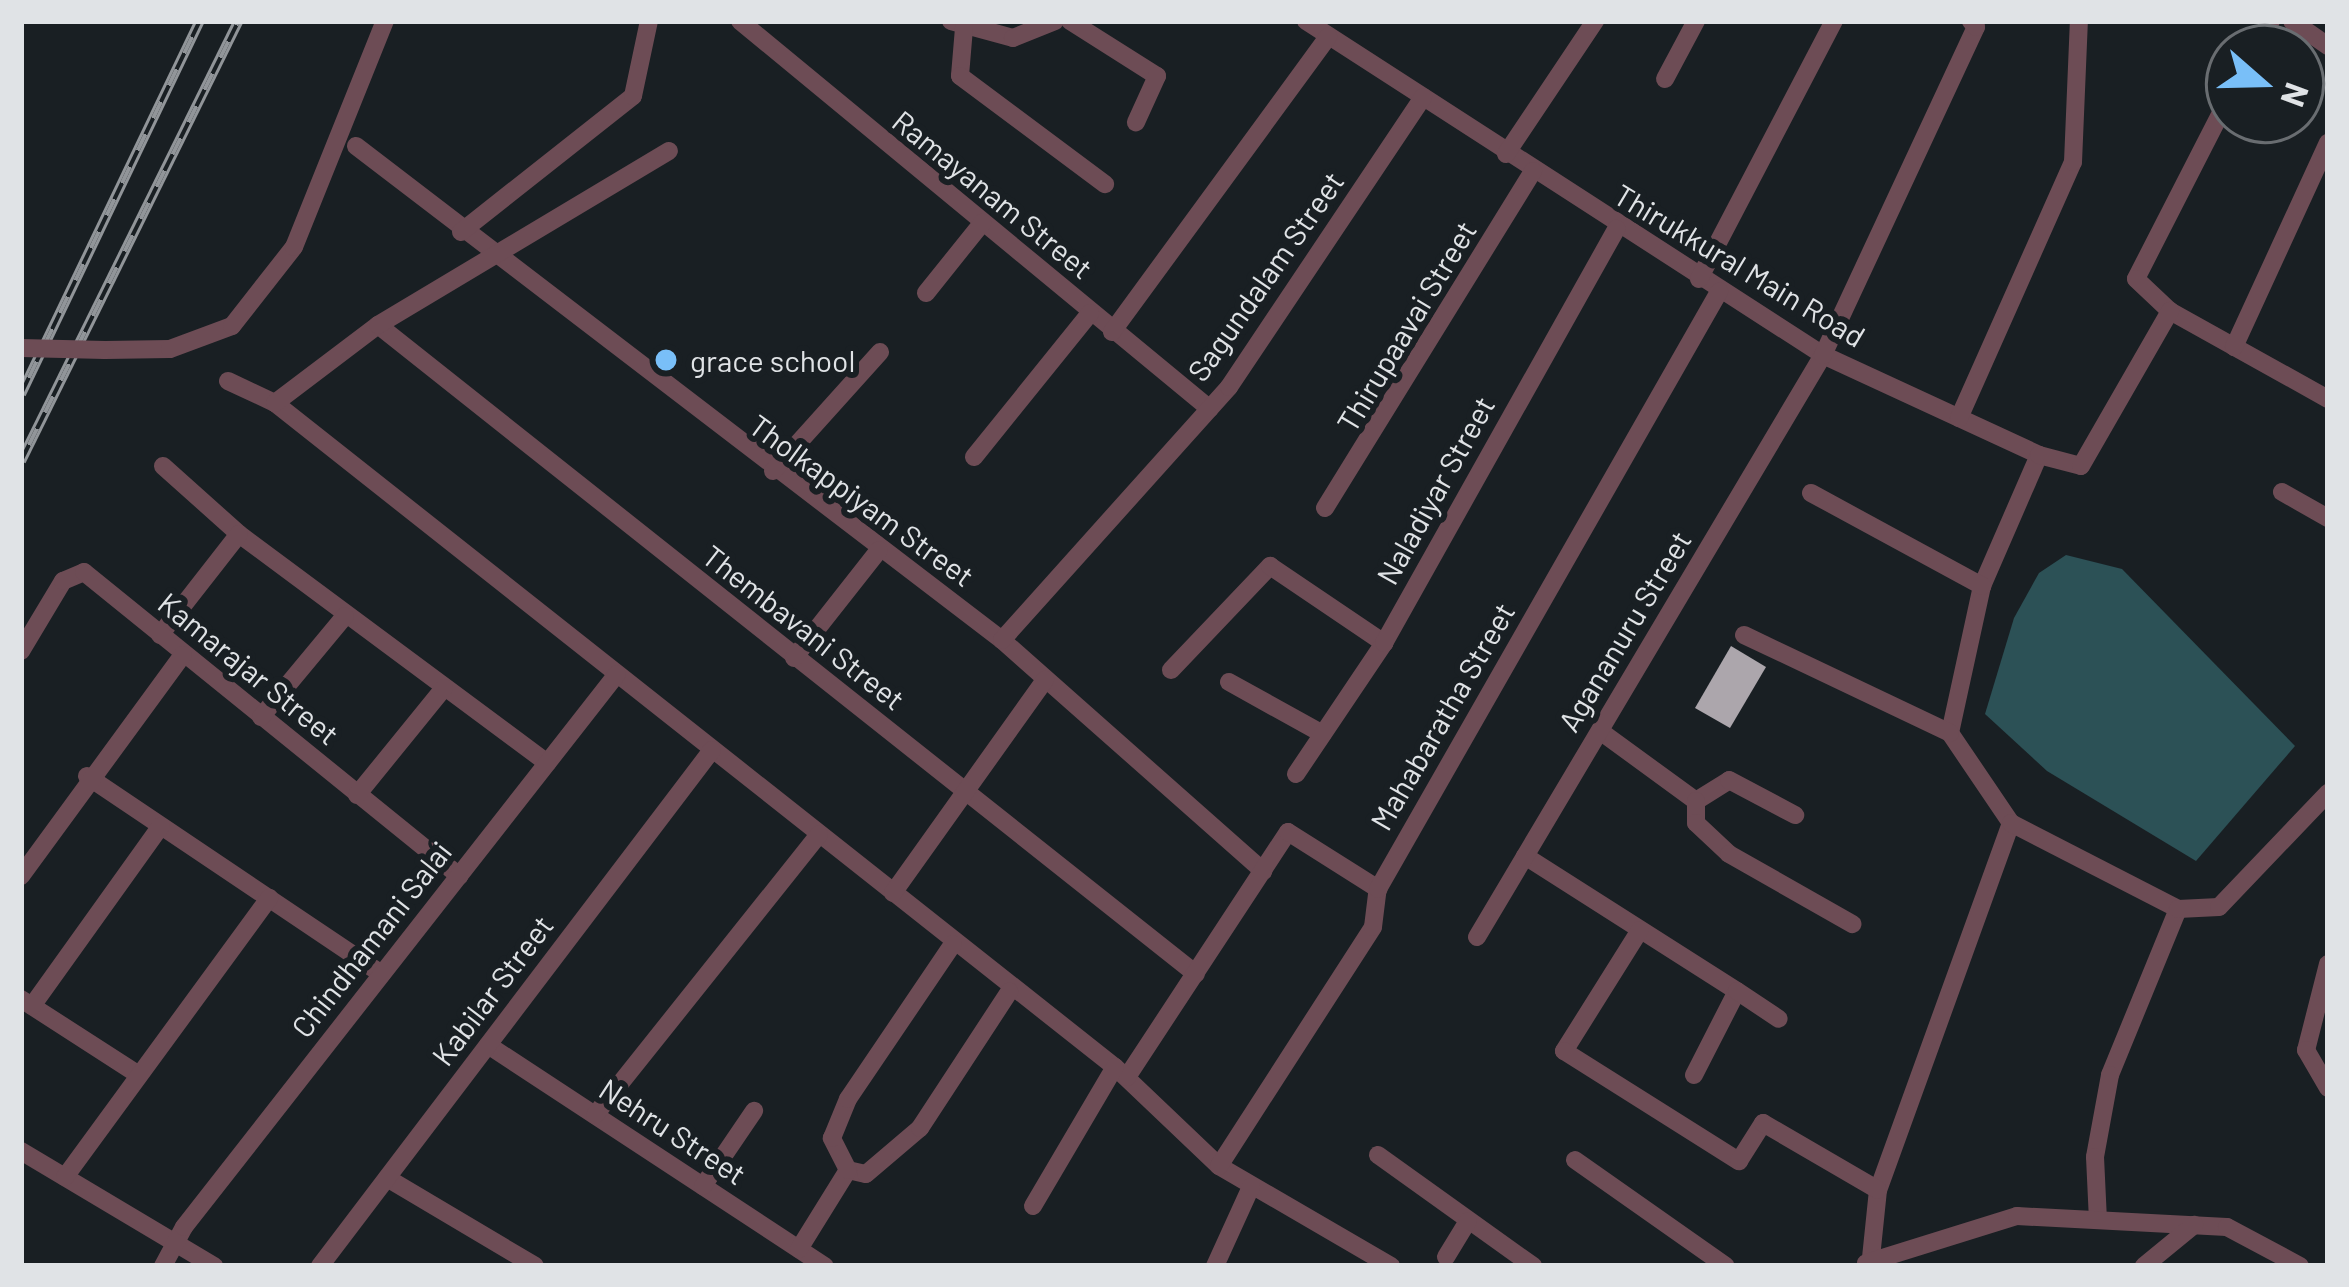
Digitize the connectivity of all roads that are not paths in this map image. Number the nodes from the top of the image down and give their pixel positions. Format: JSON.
{"nodes":[{"id":1,"x":385,"y":21,"type":"edge"},
{"id":2,"x":649,"y":21,"type":"edge"},
{"id":3,"x":740,"y":21,"type":"edge"},
{"id":4,"x":1055,"y":21,"type":"edge"},
{"id":5,"x":1070,"y":21,"type":"edge"},
{"id":6,"x":1306,"y":21,"type":"edge"},
{"id":7,"x":1594,"y":21,"type":"edge"},
{"id":8,"x":1696,"y":21,"type":"edge"},
{"id":9,"x":1834,"y":21,"type":"edge"},
{"id":10,"x":1971,"y":21,"type":"edge"},
{"id":11,"x":2079,"y":21,"type":"edge"},
{"id":12,"x":2292,"y":21,"type":"edge"},
{"id":13,"x":958,"y":25,"type":"edge"},
{"id":14,"x":1328,"y":37,"type":"junction"},
{"id":15,"x":2328,"y":46,"type":"edge"},
{"id":16,"x":1665,"y":79,"type":"dead end"},
{"id":17,"x":1423,"y":98,"type":"junction"},
{"id":18,"x":1136,"y":122,"type":"dead end"},
{"id":19,"x":2205,"y":140,"type":"edge"},
{"id":20,"x":2328,"y":143,"type":"edge"},
{"id":21,"x":356,"y":146,"type":"dead end"},
{"id":22,"x":669,"y":151,"type":"dead end"},
{"id":23,"x":1506,"y":154,"type":"junction"},
{"id":24,"x":1533,"y":171,"type":"junction"},
{"id":25,"x":1105,"y":184,"type":"dead end"},
{"id":26,"x":982,"y":224,"type":"junction"},
{"id":27,"x":1616,"y":229,"type":"junction"},
{"id":28,"x":461,"y":232,"type":"junction"},
{"id":29,"x":495,"y":260,"type":"junction"},
{"id":30,"x":1699,"y":279,"type":"junction"},
{"id":31,"x":1719,"y":292,"type":"junction"},
{"id":32,"x":926,"y":293,"type":"dead end"},
{"id":33,"x":2170,"y":310,"type":"junction"},
{"id":34,"x":1090,"y":313,"type":"junction"},
{"id":35,"x":378,"y":325,"type":"junction"},
{"id":36,"x":1112,"y":332,"type":"junction"},
{"id":37,"x":2234,"y":346,"type":"junction"},
{"id":38,"x":21,"y":348,"type":"edge"},
{"id":39,"x":880,"y":352,"type":"dead end"},
{"id":40,"x":1823,"y":355,"type":"junction"},
{"id":41,"x":228,"y":381,"type":"dead end"},
{"id":42,"x":2328,"y":400,"type":"edge"},
{"id":43,"x":275,"y":403,"type":"junction"},
{"id":44,"x":1210,"y":409,"type":"junction"},
{"id":45,"x":1959,"y":418,"type":"junction"},
{"id":46,"x":2039,"y":454,"type":"junction"},
{"id":47,"x":974,"y":457,"type":"dead end"},
{"id":48,"x":163,"y":466,"type":"dead end"},
{"id":49,"x":773,"y":471,"type":"junction"},
{"id":50,"x":2282,"y":492,"type":"dead end"},
{"id":51,"x":1811,"y":493,"type":"dead end"},
{"id":52,"x":1325,"y":508,"type":"dead end"},
{"id":53,"x":2328,"y":518,"type":"edge"},
{"id":54,"x":239,"y":534,"type":"junction"},
{"id":55,"x":879,"y":550,"type":"junction"},
{"id":56,"x":1982,"y":586,"type":"junction"},
{"id":57,"x":345,"y":616,"type":"junction"},
{"id":58,"x":160,"y":635,"type":"junction"},
{"id":59,"x":1744,"y":635,"type":"dead end"},
{"id":60,"x":1002,"y":640,"type":"junction"},
{"id":61,"x":1384,"y":643,"type":"junction"},
{"id":62,"x":21,"y":651,"type":"edge"},
{"id":63,"x":182,"y":655,"type":"junction"},
{"id":64,"x":794,"y":658,"type":"junction"},
{"id":65,"x":1171,"y":670,"type":"dead end"},
{"id":66,"x":617,"y":674,"type":"junction"},
{"id":67,"x":1045,"y":680,"type":"junction"},
{"id":68,"x":1229,"y":682,"type":"dead end"},
{"id":69,"x":444,"y":688,"type":"junction"},
{"id":70,"x":261,"y":717,"type":"junction"},
{"id":71,"x":1600,"y":731,"type":"junction"},
{"id":72,"x":1950,"y":733,"type":"junction"},
{"id":73,"x":1323,"y":734,"type":"junction"},
{"id":74,"x":712,"y":750,"type":"junction"},
{"id":75,"x":547,"y":763,"type":"junction"},
{"id":76,"x":1296,"y":774,"type":"dead end"},
{"id":77,"x":87,"y":776,"type":"junction"},
{"id":78,"x":964,"y":793,"type":"junction"},
{"id":79,"x":2328,"y":793,"type":"edge"},
{"id":80,"x":358,"y":795,"type":"junction"},
{"id":81,"x":1696,"y":801,"type":"junction"},
{"id":82,"x":1795,"y":814,"type":"dead end"},
{"id":83,"x":2011,"y":823,"type":"junction"},
{"id":84,"x":161,"y":826,"type":"junction"},
{"id":85,"x":818,"y":834,"type":"junction"},
{"id":86,"x":1525,"y":856,"type":"junction"},
{"id":87,"x":1263,"y":872,"type":"junction"},
{"id":88,"x":21,"y":876,"type":"edge"},
{"id":89,"x":459,"y":876,"type":"junction"},
{"id":90,"x":1378,"y":889,"type":"junction"},
{"id":91,"x":893,"y":893,"type":"junction"},
{"id":92,"x":269,"y":898,"type":"junction"},
{"id":93,"x":2178,"y":909,"type":"junction"},
{"id":94,"x":1852,"y":924,"type":"dead end"},
{"id":95,"x":1640,"y":930,"type":"junction"},
{"id":96,"x":1477,"y":937,"type":"dead end"},
{"id":97,"x":953,"y":944,"type":"junction"},
{"id":98,"x":2328,"y":964,"type":"edge"},
{"id":99,"x":382,"y":974,"type":"junction"},
{"id":100,"x":1196,"y":974,"type":"junction"},
{"id":101,"x":1737,"y":991,"type":"junction"},
{"id":102,"x":1010,"y":992,"type":"junction"},
{"id":103,"x":26,"y":1003,"type":"edge"},
{"id":104,"x":1779,"y":1019,"type":"dead end"},
{"id":105,"x":488,"y":1046,"type":"junction"},
{"id":106,"x":1121,"y":1072,"type":"junction"},
{"id":107,"x":1694,"y":1075,"type":"dead end"},
{"id":108,"x":139,"y":1076,"type":"junction"},
{"id":109,"x":2326,"y":1079,"type":"edge"},
{"id":110,"x":754,"y":1112,"type":"dead end"},
{"id":111,"x":595,"y":1115,"type":"junction"},
{"id":112,"x":21,"y":1151,"type":"edge"},
{"id":113,"x":1378,"y":1155,"type":"dead end"},
{"id":114,"x":1575,"y":1160,"type":"dead end"},
{"id":115,"x":1219,"y":1166,"type":"junction"},
{"id":116,"x":848,"y":1169,"type":"junction"},
{"id":117,"x":65,"y":1177,"type":"junction"},
{"id":118,"x":387,"y":1178,"type":"junction"},
{"id":119,"x":704,"y":1186,"type":"junction"},
{"id":120,"x":1252,"y":1187,"type":"junction"},
{"id":121,"x":1878,"y":1190,"type":"junction"},
{"id":122,"x":1033,"y":1206,"type":"dead end"},
{"id":123,"x":2098,"y":1220,"type":"junction"},
{"id":124,"x":1468,"y":1221,"type":"junction"},
{"id":125,"x":2194,"y":1225,"type":"junction"},
{"id":126,"x":176,"y":1243,"type":"junction"},
{"id":127,"x":799,"y":1249,"type":"junction"},
{"id":128,"x":1446,"y":1258,"type":"dead end"},
{"id":129,"x":1867,"y":1262,"type":"edge"},
{"id":130,"x":1529,"y":1265,"type":"edge"},
{"id":131,"x":164,"y":1266,"type":"edge"},
{"id":132,"x":214,"y":1266,"type":"edge"},
{"id":133,"x":320,"y":1266,"type":"edge"},
{"id":134,"x":535,"y":1266,"type":"edge"},
{"id":135,"x":825,"y":1266,"type":"edge"},
{"id":136,"x":1215,"y":1266,"type":"edge"},
{"id":137,"x":1391,"y":1266,"type":"edge"},
{"id":138,"x":1726,"y":1266,"type":"edge"},
{"id":139,"x":2144,"y":1266,"type":"edge"},
{"id":140,"x":2300,"y":1266,"type":"edge"}],
"edges":[{"from":1,"to":38,"type":"street","bridge":true},
{"from":2,"to":28,"type":"street"},
{"from":3,"to":26,"type":"street","name":"Ramayanam Street"},
{"from":4,"to":13,"type":"street"},
{"from":5,"to":18,"type":"street"},
{"from":6,"to":14,"type":"street","name":"Thirukkural Main Road"},
{"from":7,"to":23,"type":"street"},
{"from":8,"to":16,"type":"street"},
{"from":9,"to":30,"type":"street"},
{"from":10,"to":40,"type":"street","name":"Agananuru Street"},
{"from":11,"to":45,"type":"street"},
{"from":12,"to":15,"type":"street"},
{"from":13,"to":25,"type":"street"},
{"from":14,"to":17,"type":"street","name":"Thirukkural Main Road"},
{"from":14,"to":36,"type":"street"},
{"from":17,"to":23,"type":"street","name":"Thirukkural Main Road"},
{"from":17,"to":44,"type":"street","name":"Sagundalam Street"},
{"from":19,"to":33,"type":"street"},
{"from":20,"to":37,"type":"street"},
{"from":21,"to":28,"type":"street","name":"Tholkappiyam Street"},
{"from":22,"to":29,"type":"street"},
{"from":23,"to":24,"type":"street","name":"Thirukkural Main Road"},
{"from":24,"to":27,"type":"street","name":"Thirukkural Main Road"},
{"from":24,"to":52,"type":"street","name":"Thirupaavai Street"},
{"from":26,"to":32,"type":"street"},
{"from":26,"to":34,"type":"street","name":"Ramayanam Street"},
{"from":27,"to":30,"type":"street","name":"Thirukkural Main Road"},
{"from":27,"to":61,"type":"street","name":"Naladiyar Street"},
{"from":28,"to":29,"type":"street","name":"Tholkappiyam Street"},
{"from":29,"to":35,"type":"street"},
{"from":29,"to":49,"type":"street","name":"Tholkappiyam Street"},
{"from":30,"to":31,"type":"street","name":"Thirukkural Main Road"},
{"from":31,"to":40,"type":"street","name":"Thirukkural Main Road"},
{"from":31,"to":90,"type":"street","name":"Mahabaratha Street"},
{"from":33,"to":37,"type":"street"},
{"from":33,"to":46,"type":"street"},
{"from":34,"to":36,"type":"street","name":"Ramayanam Street"},
{"from":34,"to":47,"type":"street"},
{"from":35,"to":43,"type":"street"},
{"from":35,"to":64,"type":"street","name":"Thembavani Street"},
{"from":36,"to":44,"type":"street","name":"Ramayanam Street"},
{"from":37,"to":42,"type":"street"},
{"from":39,"to":49,"type":"street"},
{"from":40,"to":45,"type":"street","name":"Thirukkural Main Road"},
{"from":40,"to":71,"type":"street","name":"Agananuru Street"},
{"from":41,"to":43,"type":"street"},
{"from":43,"to":66,"type":"street"},
{"from":44,"to":60,"type":"street","name":"Sagundalam Street"},
{"from":45,"to":46,"type":"street","name":"Thirukkural Main Road"},
{"from":46,"to":56,"type":"street"},
{"from":48,"to":54,"type":"street"},
{"from":49,"to":55,"type":"street","name":"Tholkappiyam Street"},
{"from":50,"to":53,"type":"street"},
{"from":51,"to":56,"type":"street"},
{"from":54,"to":57,"type":"street"},
{"from":54,"to":58,"type":"street"},
{"from":55,"to":60,"type":"street","name":"Tholkappiyam Street"},
{"from":55,"to":64,"type":"street"},
{"from":56,"to":72,"type":"street"},
{"from":57,"to":69,"type":"street"},
{"from":57,"to":70,"type":"street"},
{"from":58,"to":62,"type":"street","name":"Kamarajar Street"},
{"from":58,"to":63,"type":"street","name":"Kamarajar Street"},
{"from":59,"to":72,"type":"street"},
{"from":60,"to":67,"type":"street","name":"Tholkappiyam Street"},
{"from":61,"to":65,"type":"street"},
{"from":61,"to":73,"type":"street","name":"Naladiyar Street"},
{"from":63,"to":70,"type":"street","name":"Kamarajar Street"},
{"from":63,"to":77,"type":"street"},
{"from":64,"to":78,"type":"street","name":"Thembavani Street"},
{"from":66,"to":74,"type":"street"},
{"from":66,"to":75,"type":"street","name":"Chindhamani Salai"},
{"from":67,"to":78,"type":"street"},
{"from":67,"to":87,"type":"street","name":"Tholkappiyam Street"},
{"from":68,"to":73,"type":"street"},
{"from":69,"to":75,"type":"street"},
{"from":69,"to":80,"type":"street"},
{"from":70,"to":80,"type":"street","name":"Kamarajar Street"},
{"from":71,"to":81,"type":"street"},
{"from":71,"to":86,"type":"street","name":"Agananuru Street"},
{"from":72,"to":83,"type":"street"},
{"from":73,"to":76,"type":"street","name":"Naladiyar Street"},
{"from":74,"to":85,"type":"street"},
{"from":74,"to":105,"type":"street","name":"Kabilar Street"},
{"from":75,"to":89,"type":"street","name":"Chindhamani Salai"},
{"from":77,"to":84,"type":"street"},
{"from":77,"to":88,"type":"street"},
{"from":78,"to":91,"type":"street"},
{"from":78,"to":100,"type":"street","name":"Thembavani Street"},
{"from":79,"to":93,"type":"street"},
{"from":80,"to":89,"type":"street","name":"Kamarajar Street"},
{"from":81,"to":82,"type":"street"},
{"from":81,"to":94,"type":"street"},
{"from":83,"to":93,"type":"street"},
{"from":83,"to":121,"type":"street"},
{"from":84,"to":92,"type":"street"},
{"from":84,"to":103,"type":"street"},
{"from":85,"to":91,"type":"street"},
{"from":85,"to":111,"type":"street"},
{"from":86,"to":95,"type":"street"},
{"from":86,"to":96,"type":"street","name":"Agananuru Street"},
{"from":87,"to":90,"type":"street"},
{"from":87,"to":100,"type":"street"},
{"from":89,"to":99,"type":"street","name":"Chindhamani Salai"},
{"from":90,"to":115,"type":"street","name":"Mahabaratha Street"},
{"from":91,"to":97,"type":"street"},
{"from":92,"to":99,"type":"street"},
{"from":92,"to":108,"type":"street"},
{"from":93,"to":123,"type":"street"},
{"from":95,"to":101,"type":"street"},
{"from":95,"to":121,"type":"street"},
{"from":97,"to":102,"type":"street"},
{"from":97,"to":116,"type":"street"},
{"from":98,"to":109,"type":"street"},
{"from":99,"to":126,"type":"street","name":"Chindhamani Salai"},
{"from":100,"to":106,"type":"street"},
{"from":101,"to":104,"type":"street"},
{"from":101,"to":107,"type":"street"},
{"from":102,"to":106,"type":"street"},
{"from":102,"to":116,"type":"street"},
{"from":103,"to":108,"type":"street"},
{"from":105,"to":111,"type":"street","name":"Nehru Street"},
{"from":105,"to":118,"type":"street","name":"Kabilar Street"},
{"from":106,"to":115,"type":"street"},
{"from":106,"to":122,"type":"street"},
{"from":108,"to":117,"type":"street"},
{"from":110,"to":119,"type":"street"},
{"from":111,"to":119,"type":"street","name":"Nehru Street"},
{"from":112,"to":117,"type":"street"},
{"from":113,"to":124,"type":"street"},
{"from":114,"to":138,"type":"street"},
{"from":115,"to":120,"type":"street"},
{"from":116,"to":127,"type":"street"},
{"from":117,"to":126,"type":"street"},
{"from":118,"to":133,"type":"street","name":"Kabilar Street"},
{"from":118,"to":134,"type":"street"},
{"from":119,"to":127,"type":"street","name":"Nehru Street"},
{"from":120,"to":136,"type":"street"},
{"from":120,"to":137,"type":"street"},
{"from":121,"to":129,"type":"street"},
{"from":123,"to":125,"type":"street"},
{"from":123,"to":129,"type":"street"},
{"from":124,"to":128,"type":"street"},
{"from":124,"to":130,"type":"street"},
{"from":125,"to":139,"type":"street"},
{"from":125,"to":140,"type":"street"},
{"from":126,"to":131,"type":"street","name":"Chindhamani Salai"},
{"from":126,"to":132,"type":"street"},
{"from":127,"to":135,"type":"street","name":"Nehru Street"}]}
